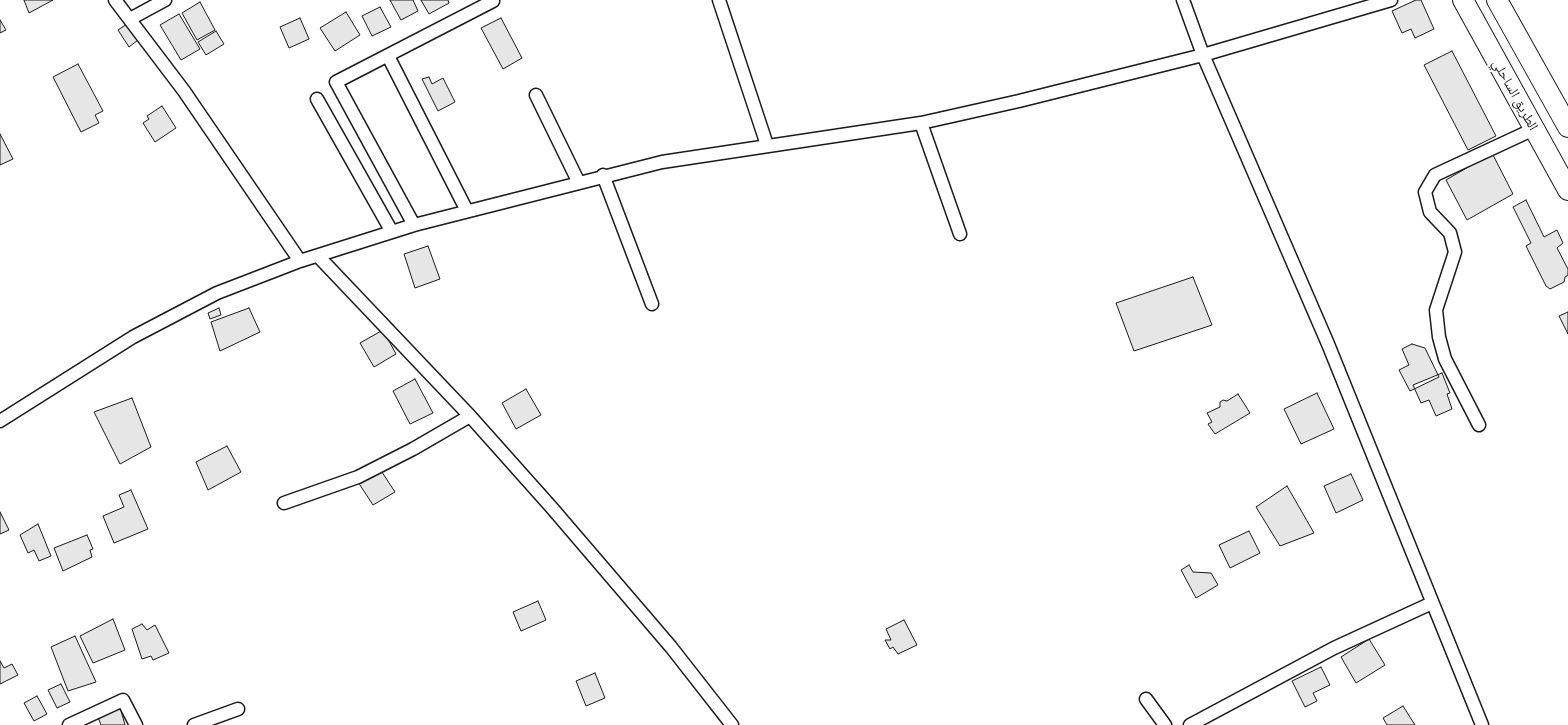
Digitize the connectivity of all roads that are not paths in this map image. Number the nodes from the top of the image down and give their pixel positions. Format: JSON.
{"nodes":[{"id":1,"x":115,"y":0,"type":"edge"},
{"id":2,"x":165,"y":0,"type":"edge"},
{"id":3,"x":719,"y":0,"type":"edge"},
{"id":4,"x":1183,"y":0,"type":"edge"},
{"id":5,"x":1391,"y":0,"type":"edge"},
{"id":6,"x":1463,"y":0,"type":"edge"},
{"id":7,"x":1498,"y":0,"type":"edge"},
{"id":8,"x":493,"y":1,"type":"dead end"},
{"id":9,"x":130,"y":19,"type":"junction"},
{"id":10,"x":1202,"y":55,"type":"junction"},
{"id":11,"x":388,"y":56,"type":"junction"},
{"id":12,"x":536,"y":95,"type":"dead end"},
{"id":13,"x":317,"y":99,"type":"dead end"},
{"id":14,"x":921,"y":122,"type":"junction"},
{"id":15,"x":1568,"y":127,"type":"edge"},
{"id":16,"x":1534,"y":129,"type":"junction"},
{"id":17,"x":767,"y":145,"type":"junction"},
{"id":18,"x":603,"y":175,"type":"junction"},
{"id":19,"x":578,"y":181,"type":"junction"},
{"id":20,"x":1568,"y":190,"type":"edge"},
{"id":21,"x":468,"y":211,"type":"junction"},
{"id":22,"x":414,"y":225,"type":"junction"},
{"id":23,"x":392,"y":232,"type":"junction"},
{"id":24,"x":960,"y":234,"type":"dead end"},
{"id":25,"x":318,"y":256,"type":"junction"},
{"id":26,"x":300,"y":262,"type":"junction"},
{"id":27,"x":652,"y":304,"type":"dead end"},
{"id":28,"x":470,"y":416,"type":"junction"},
{"id":29,"x":0,"y":421,"type":"edge"},
{"id":30,"x":1479,"y":425,"type":"dead end"},
{"id":31,"x":284,"y":503,"type":"dead end"},
{"id":32,"x":1432,"y":603,"type":"junction"},
{"id":33,"x":1146,"y":699,"type":"dead end"},
{"id":34,"x":238,"y":709,"type":"dead end"},
{"id":35,"x":69,"y":725,"type":"edge"},
{"id":36,"x":136,"y":725,"type":"edge"},
{"id":37,"x":194,"y":725,"type":"edge"},
{"id":38,"x":732,"y":725,"type":"edge"},
{"id":39,"x":1165,"y":725,"type":"edge"},
{"id":40,"x":1190,"y":725,"type":"edge"},
{"id":41,"x":1482,"y":725,"type":"edge"}],
"edges":[{"from":1,"to":9,"type":"street"},
{"from":2,"to":9,"type":"street"},
{"from":3,"to":17,"type":"street"},
{"from":4,"to":10,"type":"street"},
{"from":5,"to":10,"type":"street"},
{"from":6,"to":16,"type":"highway","name":"الطريق الساحلي"},
{"from":7,"to":15,"type":"highway"},
{"from":8,"to":11,"type":"street"},
{"from":9,"to":26,"type":"street"},
{"from":10,"to":14,"type":"street"},
{"from":10,"to":32,"type":"street"},
{"from":11,"to":21,"type":"street"},
{"from":11,"to":22,"type":"street"},
{"from":12,"to":19,"type":"street"},
{"from":13,"to":23,"type":"street"},
{"from":14,"to":17,"type":"street"},
{"from":14,"to":24,"type":"street"},
{"from":16,"to":20,"type":"highway","name":"الطريق الساحلي"},
{"from":16,"to":30,"type":"street"},
{"from":17,"to":18,"type":"street"},
{"from":18,"to":19,"type":"street"},
{"from":18,"to":27,"type":"street"},
{"from":19,"to":21,"type":"street"},
{"from":21,"to":22,"type":"street"},
{"from":22,"to":23,"type":"street"},
{"from":23,"to":25,"type":"street"},
{"from":25,"to":26,"type":"street"},
{"from":25,"to":28,"type":"street"},
{"from":26,"to":29,"type":"street"},
{"from":28,"to":31,"type":"street"},
{"from":28,"to":38,"type":"street"},
{"from":32,"to":40,"type":"street"},
{"from":32,"to":41,"type":"street"},
{"from":33,"to":39,"type":"street"},
{"from":34,"to":37,"type":"street"},
{"from":35,"to":36,"type":"street"}]}
